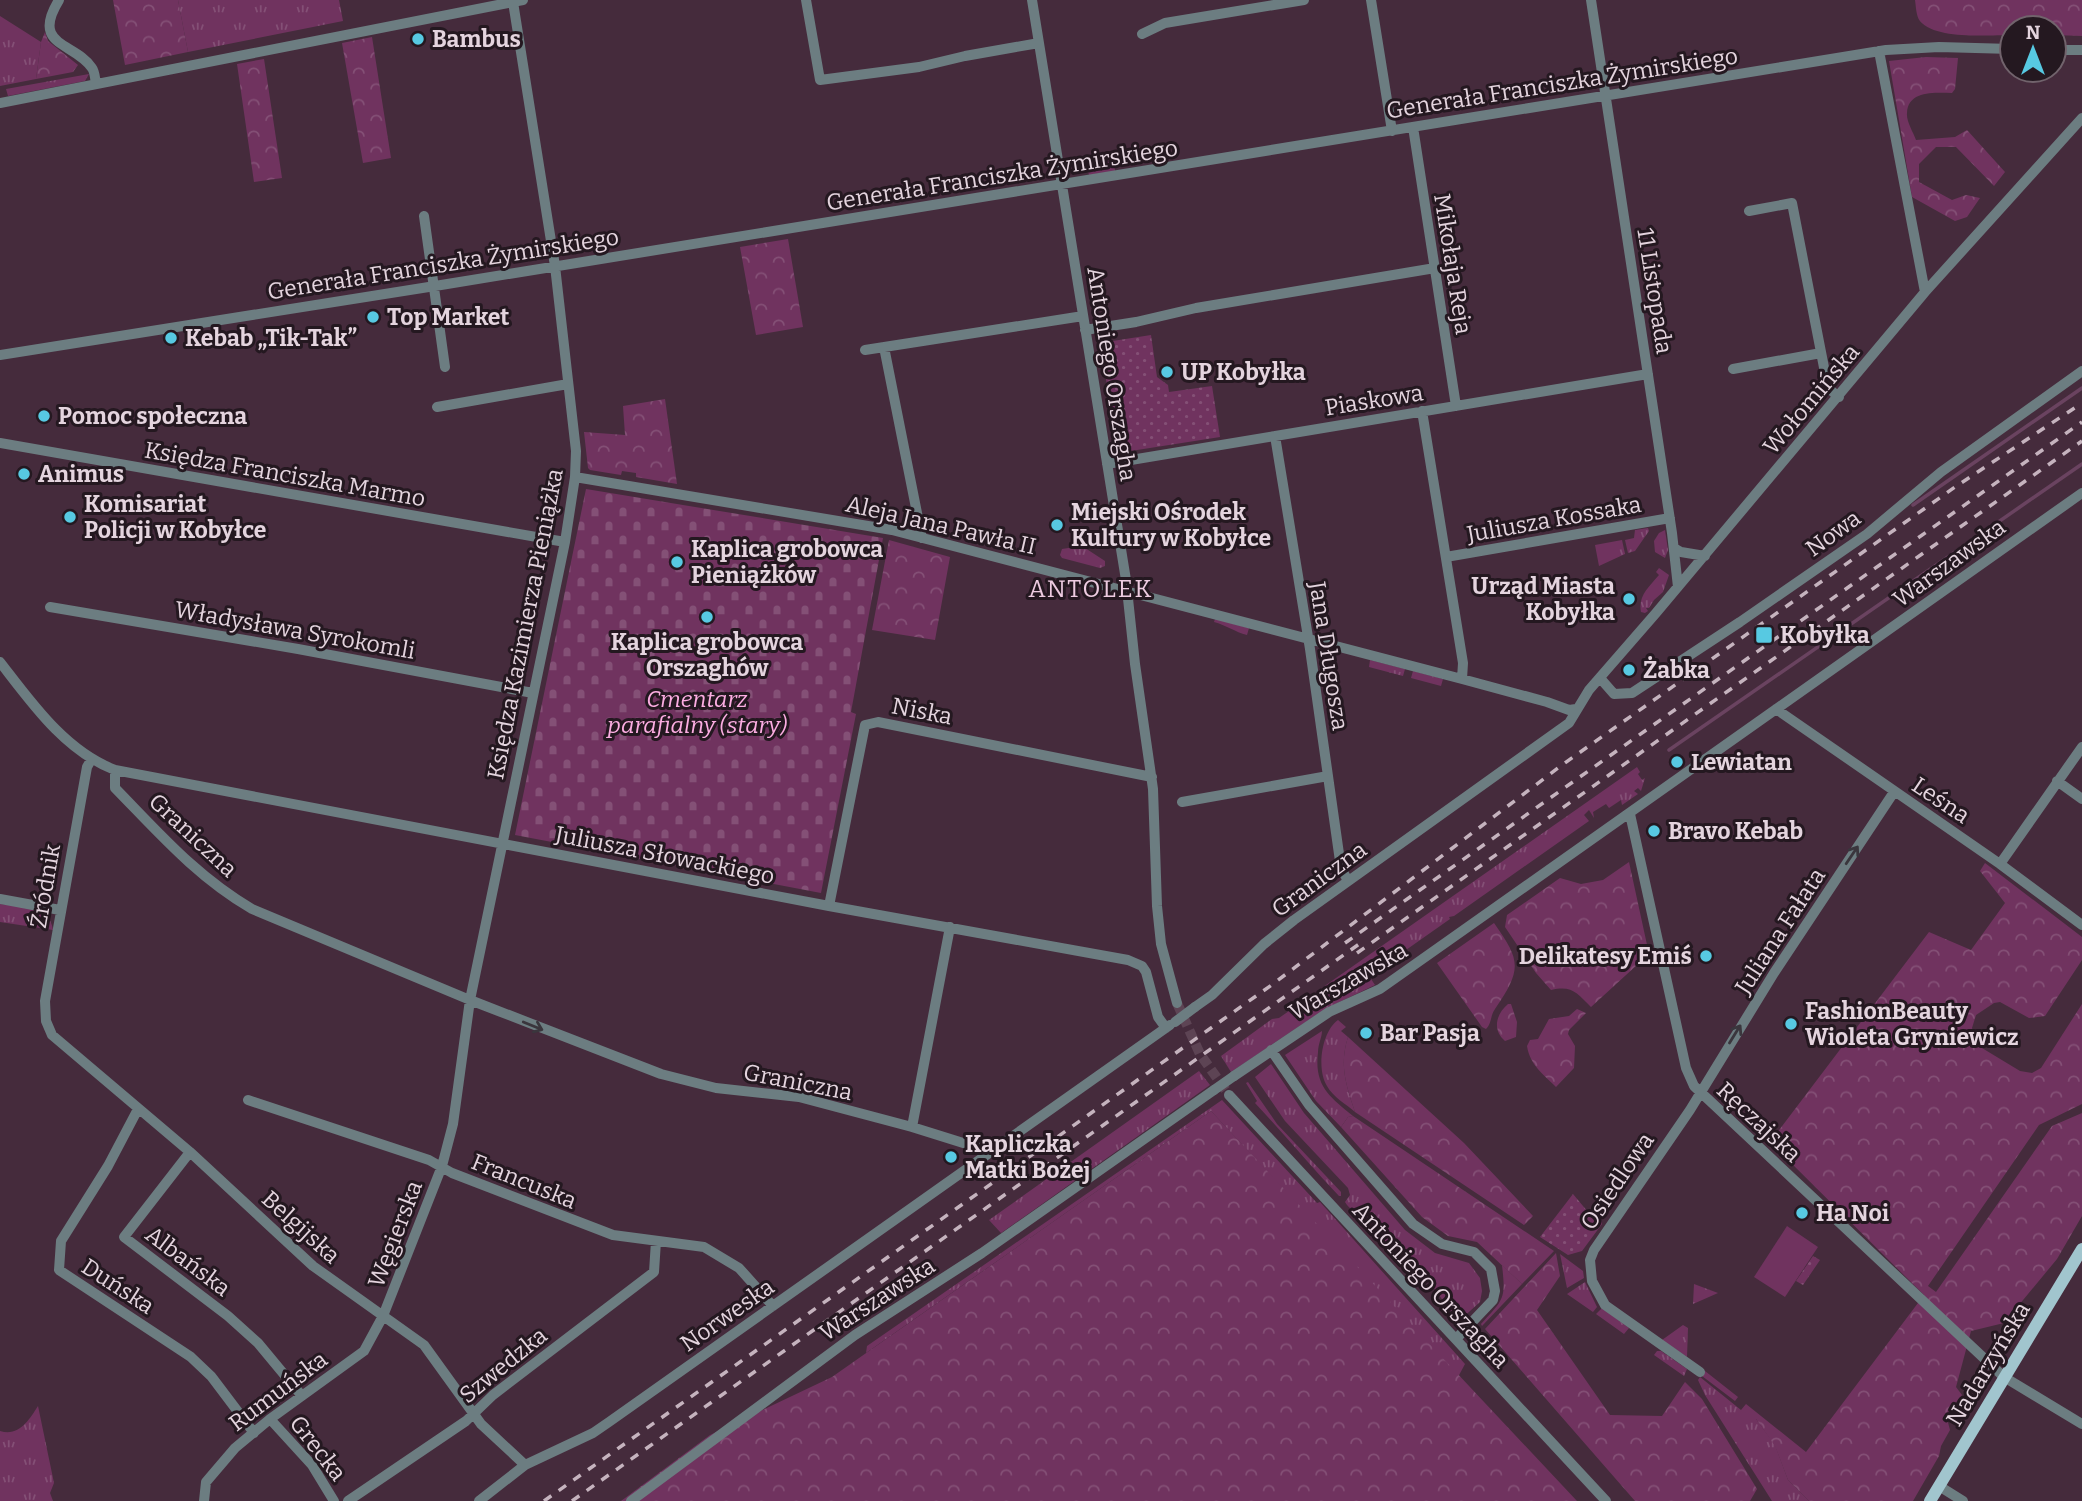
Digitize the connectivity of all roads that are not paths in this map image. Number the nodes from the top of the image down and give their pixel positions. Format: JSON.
{"nodes":[{"id":1,"x":60,"y":0,"type":"edge"},
{"id":2,"x":806,"y":0,"type":"edge"},
{"id":3,"x":1032,"y":0,"type":"edge"},
{"id":4,"x":1304,"y":0,"type":"edge"},
{"id":5,"x":1371,"y":0,"type":"edge"},
{"id":6,"x":1591,"y":0,"type":"edge"},
{"id":7,"x":518,"y":1,"type":"edge"},
{"id":8,"x":496,"y":2,"type":"edge"},
{"id":9,"x":1142,"y":34,"type":"dead end"},
{"id":10,"x":1039,"y":43,"type":"junction"},
{"id":11,"x":1998,"y":49,"type":"edge"},
{"id":12,"x":1878,"y":51,"type":"junction"},
{"id":13,"x":96,"y":84,"type":"junction"},
{"id":14,"x":1606,"y":95,"type":"junction"},
{"id":15,"x":0,"y":103,"type":"edge"},
{"id":16,"x":2082,"y":118,"type":"edge"},
{"id":17,"x":1413,"y":127,"type":"junction"},
{"id":18,"x":1392,"y":131,"type":"junction"},
{"id":19,"x":1062,"y":185,"type":"junction"},
{"id":20,"x":1749,"y":211,"type":"dead end"},
{"id":21,"x":424,"y":216,"type":"dead end"},
{"id":22,"x":555,"y":266,"type":"junction"},
{"id":23,"x":1435,"y":268,"type":"junction"},
{"id":24,"x":435,"y":286,"type":"junction"},
{"id":25,"x":1925,"y":292,"type":"junction"},
{"id":26,"x":1083,"y":316,"type":"junction"},
{"id":27,"x":1085,"y":330,"type":"junction"},
{"id":28,"x":884,"y":347,"type":"junction"},
{"id":29,"x":865,"y":350,"type":"dead end"},
{"id":30,"x":1821,"y":353,"type":"junction"},
{"id":31,"x":0,"y":355,"type":"edge"},
{"id":32,"x":445,"y":367,"type":"dead end"},
{"id":33,"x":1733,"y":369,"type":"dead end"},
{"id":34,"x":2082,"y":371,"type":"edge"},
{"id":35,"x":1648,"y":374,"type":"junction"},
{"id":36,"x":568,"y":384,"type":"junction"},
{"id":37,"x":1839,"y":397,"type":"junction"},
{"id":38,"x":1456,"y":406,"type":"junction"},
{"id":39,"x":437,"y":407,"type":"dead end"},
{"id":40,"x":1422,"y":411,"type":"junction"},
{"id":41,"x":1275,"y":436,"type":"junction"},
{"id":42,"x":0,"y":443,"type":"edge"},
{"id":43,"x":1107,"y":464,"type":"junction"},
{"id":44,"x":575,"y":477,"type":"junction"},
{"id":45,"x":2082,"y":493,"type":"edge"},
{"id":46,"x":1670,"y":518,"type":"junction"},
{"id":47,"x":922,"y":538,"type":"junction"},
{"id":48,"x":565,"y":542,"type":"junction"},
{"id":49,"x":1674,"y":548,"type":"junction"},
{"id":50,"x":1705,"y":556,"type":"junction"},
{"id":51,"x":1446,"y":557,"type":"junction"},
{"id":52,"x":1678,"y":587,"type":"junction"},
{"id":53,"x":1128,"y":591,"type":"junction"},
{"id":54,"x":50,"y":607,"type":"dead end"},
{"id":55,"x":1308,"y":639,"type":"junction"},
{"id":56,"x":0,"y":662,"type":"edge"},
{"id":57,"x":1600,"y":678,"type":"junction"},
{"id":58,"x":1462,"y":679,"type":"junction"},
{"id":59,"x":533,"y":693,"type":"junction"},
{"id":60,"x":1576,"y":709,"type":"junction"},
{"id":61,"x":1776,"y":709,"type":"junction"},
{"id":62,"x":2082,"y":747,"type":"edge"},
{"id":63,"x":91,"y":760,"type":"junction"},
{"id":64,"x":114,"y":770,"type":"junction"},
{"id":65,"x":1328,"y":776,"type":"junction"},
{"id":66,"x":1152,"y":777,"type":"junction"},
{"id":67,"x":2057,"y":781,"type":"junction"},
{"id":68,"x":1894,"y":792,"type":"junction"},
{"id":69,"x":2082,"y":799,"type":"edge"},
{"id":70,"x":1182,"y":802,"type":"dead end"},
{"id":71,"x":1630,"y":814,"type":"junction"},
{"id":72,"x":502,"y":843,"type":"junction"},
{"id":73,"x":2000,"y":864,"type":"junction"},
{"id":74,"x":1348,"y":881,"type":"junction"},
{"id":75,"x":0,"y":899,"type":"edge"},
{"id":76,"x":829,"y":906,"type":"junction"},
{"id":77,"x":60,"y":910,"type":"junction"},
{"id":78,"x":2082,"y":925,"type":"edge"},
{"id":79,"x":950,"y":928,"type":"junction"},
{"id":80,"x":470,"y":1000,"type":"junction"},
{"id":81,"x":1177,"y":1003,"type":"tunnel mouth"},
{"id":82,"x":46,"y":1021,"type":"joint"},
{"id":83,"x":1170,"y":1025,"type":"junction"},
{"id":84,"x":1271,"y":1050,"type":"junction"},
{"id":85,"x":1699,"y":1092,"type":"junction"},
{"id":86,"x":1229,"y":1096,"type":"tunnel mouth"},
{"id":87,"x":248,"y":1100,"type":"dead end"},
{"id":88,"x":138,"y":1109,"type":"junction"},
{"id":89,"x":912,"y":1127,"type":"junction"},
{"id":90,"x":190,"y":1152,"type":"junction"},
{"id":91,"x":992,"y":1152,"type":"junction"},
{"id":92,"x":442,"y":1166,"type":"junction"},
{"id":93,"x":656,"y":1241,"type":"junction"},
{"id":94,"x":2082,"y":1250,"type":"edge"},
{"id":95,"x":773,"y":1306,"type":"junction"},
{"id":96,"x":383,"y":1316,"type":"junction"},
{"id":97,"x":1456,"y":1339,"type":"junction"},
{"id":98,"x":1700,"y":1372,"type":"dead end"},
{"id":99,"x":2004,"y":1377,"type":"junction"},
{"id":100,"x":302,"y":1396,"type":"junction"},
{"id":101,"x":474,"y":1412,"type":"junction"},
{"id":102,"x":270,"y":1419,"type":"junction"},
{"id":103,"x":2082,"y":1424,"type":"edge"},
{"id":104,"x":254,"y":1433,"type":"junction"},
{"id":105,"x":525,"y":1465,"type":"junction"},
{"id":106,"x":1939,"y":1486,"type":"junction"},
{"id":107,"x":204,"y":1501,"type":"edge"},
{"id":108,"x":334,"y":1501,"type":"edge"},
{"id":109,"x":348,"y":1501,"type":"edge"},
{"id":110,"x":479,"y":1501,"type":"edge"},
{"id":111,"x":631,"y":1501,"type":"edge"},
{"id":112,"x":1606,"y":1501,"type":"edge"},
{"id":113,"x":1930,"y":1501,"type":"edge"},
{"id":114,"x":1963,"y":1501,"type":"edge"}],
"edges":[{"from":1,"to":13,"type":"street"},
{"from":2,"to":10,"type":"street"},
{"from":3,"to":10,"type":"street","name":"Antoniego Orszagha"},
{"from":4,"to":9,"type":"street"},
{"from":5,"to":18,"type":"street"},
{"from":6,"to":14,"type":"street","name":"11 Listopada"},
{"from":7,"to":8,"type":"street"},
{"from":7,"to":22,"type":"street","name":"Księdza Kazimierza Pieniążka"},
{"from":8,"to":13,"type":"street"},
{"from":10,"to":19,"type":"street","name":"Antoniego Orszagha"},
{"from":11,"to":12,"type":"street","name":"Generała Franciszka Żymirskiego"},
{"from":12,"to":14,"type":"street","name":"Generała Franciszka Żymirskiego"},
{"from":12,"to":25,"type":"street"},
{"from":13,"to":15,"type":"street"},
{"from":14,"to":17,"type":"street","name":"Generała Franciszka Żymirskiego"},
{"from":14,"to":35,"type":"street","name":"11 Listopada"},
{"from":16,"to":25,"type":"street","name":"Wołomińska"},
{"from":17,"to":18,"type":"street","name":"Generała Franciszka Żymirskiego"},
{"from":17,"to":23,"type":"street","name":"Mikołaja Reja"},
{"from":18,"to":19,"type":"street","name":"Generała Franciszka Żymirskiego"},
{"from":19,"to":22,"type":"street","name":"Generała Franciszka Żymirskiego"},
{"from":19,"to":26,"type":"street","name":"Antoniego Orszagha"},
{"from":20,"to":30,"type":"street"},
{"from":21,"to":24,"type":"street"},
{"from":22,"to":24,"type":"street","name":"Generała Franciszka Żymirskiego"},
{"from":22,"to":36,"type":"street","name":"Księdza Kazimierza Pieniążka"},
{"from":23,"to":27,"type":"street"},
{"from":23,"to":38,"type":"street","name":"Mikołaja Reja"},
{"from":24,"to":31,"type":"street","name":"Generała Franciszka Żymirskiego"},
{"from":24,"to":32,"type":"street"},
{"from":25,"to":37,"type":"street","name":"Wołomińska"},
{"from":26,"to":27,"type":"street","name":"Antoniego Orszagha"},
{"from":26,"to":28,"type":"street"},
{"from":27,"to":43,"type":"street","name":"Antoniego Orszagha"},
{"from":28,"to":29,"type":"street"},
{"from":28,"to":47,"type":"street"},
{"from":30,"to":33,"type":"street"},
{"from":30,"to":37,"type":"street"},
{"from":34,"to":57,"type":"street","name":"Nowa"},
{"from":35,"to":38,"type":"street","name":"Piaskowa"},
{"from":35,"to":46,"type":"street","name":"11 Listopada"},
{"from":36,"to":39,"type":"street"},
{"from":36,"to":44,"type":"street","name":"Księdza Kazimierza Pieniążka"},
{"from":37,"to":50,"type":"street","name":"Wołomińska"},
{"from":38,"to":40,"type":"street","name":"Piaskowa"},
{"from":40,"to":41,"type":"street","name":"Piaskowa"},
{"from":40,"to":51,"type":"street"},
{"from":41,"to":43,"type":"street","name":"Piaskowa"},
{"from":41,"to":55,"type":"street","name":"Jana Długosza"},
{"from":42,"to":48,"type":"street","name":"Księdza Franciszka Marmo"},
{"from":43,"to":53,"type":"street","name":"Antoniego Orszagha"},
{"from":44,"to":47,"type":"street","name":"Aleja Jana Pawła II"},
{"from":44,"to":48,"type":"street","name":"Księdza Kazimierza Pieniążka"},
{"from":45,"to":61,"type":"street","name":"Warszawska"},
{"from":46,"to":49,"type":"street","name":"11 Listopada"},
{"from":46,"to":51,"type":"street","name":"Juliusza Kossaka"},
{"from":47,"to":53,"type":"street","name":"Aleja Jana Pawła II"},
{"from":48,"to":59,"type":"street","name":"Księdza Kazimierza Pieniążka"},
{"from":49,"to":50,"type":"street"},
{"from":49,"to":52,"type":"street","name":"11 Listopada"},
{"from":50,"to":52,"type":"street","name":"Wołomińska"},
{"from":51,"to":58,"type":"street"},
{"from":52,"to":57,"type":"street","name":"Wołomińska"},
{"from":53,"to":55,"type":"street","name":"Aleja Jana Pawła II"},
{"from":53,"to":66,"type":"street","name":"Antoniego Orszagha"},
{"from":54,"to":59,"type":"street","name":"Władysława Syrokomli"},
{"from":55,"to":58,"type":"street","name":"Aleja Jana Pawła II"},
{"from":55,"to":65,"type":"street","name":"Jana Długosza"},
{"from":56,"to":63,"type":"street"},
{"from":57,"to":60,"type":"street","name":"Wołomińska"},
{"from":58,"to":60,"type":"street","name":"Aleja Jana Pawła II"},
{"from":59,"to":72,"type":"street","name":"Księdza Kazimierza Pieniążka"},
{"from":60,"to":74,"type":"street","name":"Graniczna"},
{"from":61,"to":68,"type":"street","name":"Leśna"},
{"from":61,"to":71,"type":"street","name":"Warszawska"},
{"from":62,"to":67,"type":"street"},
{"from":63,"to":64,"type":"street"},
{"from":63,"to":77,"type":"street","name":"Źródnik"},
{"from":64,"to":72,"type":"street","name":"Juliusza Słowackiego"},
{"from":64,"to":80,"type":"street","name":"Graniczna"},
{"from":65,"to":70,"type":"street"},
{"from":65,"to":74,"type":"street","name":"Jana Długosza"},
{"from":66,"to":76,"type":"street","name":"Niska"},
{"from":66,"to":81,"type":"street","name":"Antoniego Orszagha"},
{"from":67,"to":69,"type":"street"},
{"from":67,"to":73,"type":"street"},
{"from":68,"to":73,"type":"street","name":"Leśna"},
{"from":85,"to":68,"type":"street","name":"Juliana Fałata","one_way":true},
{"from":71,"to":84,"type":"street","name":"Warszawska"},
{"from":71,"to":85,"type":"street","name":"Ręczajska"},
{"from":72,"to":76,"type":"street","name":"Juliusza Słowackiego"},
{"from":72,"to":80,"type":"street","name":"Księdza Kazimierza Pieniążka"},
{"from":73,"to":78,"type":"street","name":"Leśna"},
{"from":74,"to":83,"type":"street","name":"Graniczna","bridge":true},
{"from":75,"to":77,"type":"street"},
{"from":76,"to":79,"type":"street","name":"Juliusza Słowackiego"},
{"from":77,"to":82,"type":"street","name":"Źródnik"},
{"from":79,"to":83,"type":"street","name":"Juliusza Słowackiego"},
{"from":79,"to":89,"type":"street"},
{"from":80,"to":89,"type":"street","name":"Graniczna","one_way":true},
{"from":80,"to":92,"type":"street","name":"Księdza Kazimierza Pieniążka"},
{"from":82,"to":88,"type":"street","name":"Belgijska"},
{"from":83,"to":91,"type":"street","name":"Graniczna"},
{"from":84,"to":97,"type":"street"},
{"from":84,"to":111,"type":"street","name":"Warszawska","bridge":true},
{"from":85,"to":98,"type":"street","name":"Osiedlowa"},
{"from":85,"to":99,"type":"street","name":"Ręczajska"},
{"from":86,"to":97,"type":"street","name":"Antoniego Orszagha"},
{"from":87,"to":92,"type":"street","name":"Francuska"},
{"from":88,"to":90,"type":"street","name":"Belgijska"},
{"from":88,"to":104,"type":"street","name":"Duńska"},
{"from":89,"to":91,"type":"street","name":"Graniczna"},
{"from":90,"to":96,"type":"street","name":"Belgijska"},
{"from":90,"to":100,"type":"street","name":"Albańska"},
{"from":91,"to":95,"type":"street","name":"Norweska"},
{"from":92,"to":93,"type":"street","name":"Francuska"},
{"from":92,"to":96,"type":"street","name":"Węgierska"},
{"from":93,"to":95,"type":"street","name":"Francuska"},
{"from":93,"to":101,"type":"street","name":"Szwedzka"},
{"from":94,"to":99,"type":"main road","name":"Nadarzyńska"},
{"from":95,"to":105,"type":"street","name":"Norweska"},
{"from":96,"to":100,"type":"street","name":"Rumuńska"},
{"from":96,"to":101,"type":"street","name":"Belgijska"},
{"from":97,"to":112,"type":"street","name":"Antoniego Orszagha"},
{"from":99,"to":103,"type":"street","name":"Ręczajska"},
{"from":99,"to":106,"type":"main road","name":"Nadarzyńska"},
{"from":100,"to":102,"type":"street","name":"Rumuńska"},
{"from":101,"to":105,"type":"street","name":"Belgijska"},
{"from":101,"to":109,"type":"street","name":"Szwedzka"},
{"from":102,"to":104,"type":"street","name":"Rumuńska"},
{"from":102,"to":108,"type":"street","name":"Grecka"},
{"from":104,"to":107,"type":"street","name":"Rumuńska"},
{"from":105,"to":110,"type":"street","name":"Norweska"},
{"from":106,"to":113,"type":"main road","name":"Nadarzyńska"},
{"from":106,"to":114,"type":"street"}]}
